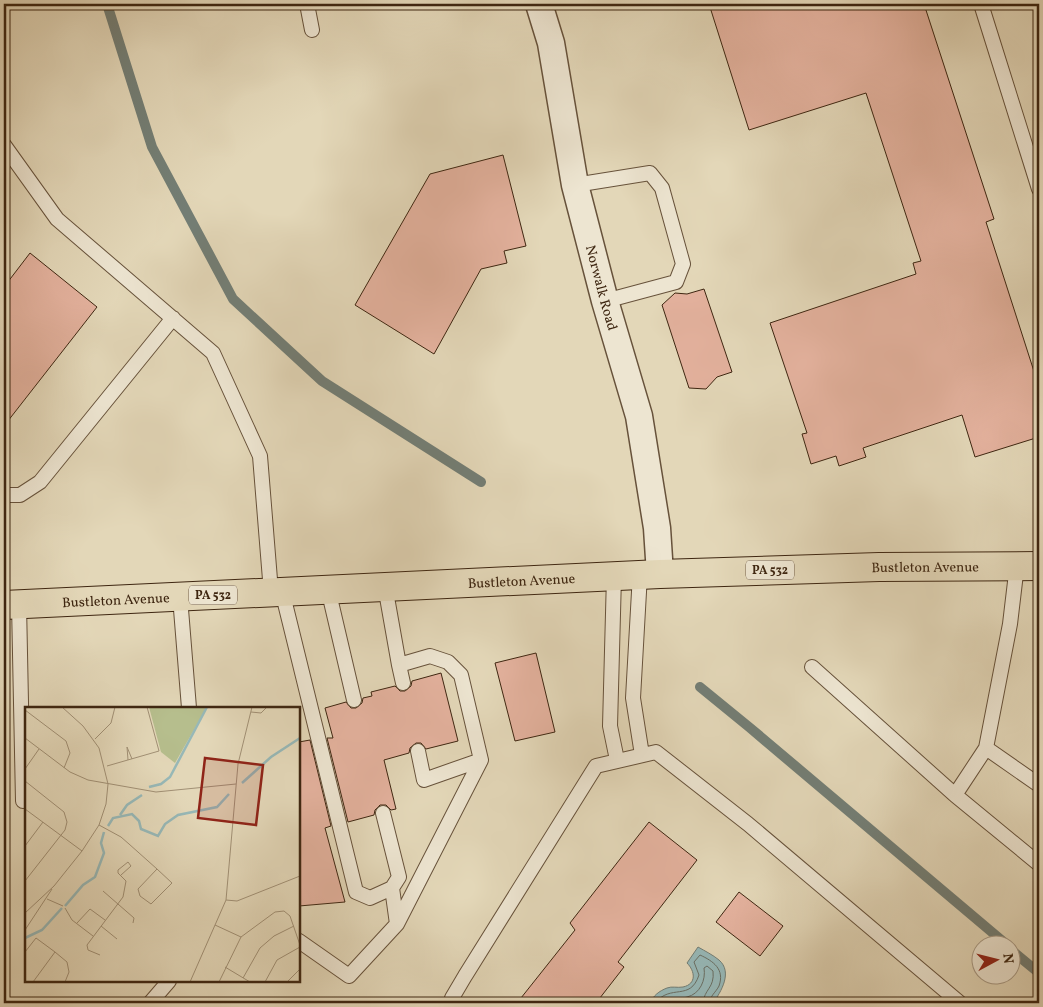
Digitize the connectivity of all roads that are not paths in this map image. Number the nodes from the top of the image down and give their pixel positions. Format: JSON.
{"nodes":[{"id":1,"x":307,"y":4,"type":"edge"},
{"id":2,"x":539,"y":4,"type":"edge"},
{"id":3,"x":981,"y":4,"type":"edge"},
{"id":4,"x":312,"y":30,"type":"dead end"},
{"id":5,"x":4,"y":145,"type":"edge"},
{"id":6,"x":575,"y":185,"type":"junction"},
{"id":7,"x":1039,"y":189,"type":"edge"},
{"id":8,"x":605,"y":301,"type":"junction"},
{"id":9,"x":173,"y":318,"type":"junction"},
{"id":10,"x":4,"y":495,"type":"edge"},
{"id":11,"x":1028,"y":566,"type":"edge"},
{"id":12,"x":638,"y":574,"type":"junction"},
{"id":13,"x":385,"y":586,"type":"junction"},
{"id":14,"x":328,"y":589,"type":"junction"},
{"id":15,"x":277,"y":591,"type":"junction"},
{"id":16,"x":180,"y":597,"type":"junction"},
{"id":17,"x":11,"y":604,"type":"edge"},
{"id":18,"x":399,"y":665,"type":"junction"},
{"id":19,"x":812,"y":667,"type":"dead end"},
{"id":20,"x":403,"y":683,"type":"dead end"},
{"id":21,"x":354,"y":700,"type":"dead end"},
{"id":22,"x":188,"y":707,"type":"edge"},
{"id":23,"x":986,"y":748,"type":"junction"},
{"id":24,"x":418,"y":751,"type":"dead end"},
{"id":25,"x":642,"y":755,"type":"junction"},
{"id":26,"x":481,"y":760,"type":"junction"},
{"id":27,"x":617,"y":760,"type":"junction"},
{"id":28,"x":1038,"y":783,"type":"edge"},
{"id":29,"x":955,"y":795,"type":"junction"},
{"id":30,"x":23,"y":801,"type":"dead end"},
{"id":31,"x":383,"y":812,"type":"dead end"},
{"id":32,"x":1039,"y":864,"type":"edge"},
{"id":33,"x":392,"y":888,"type":"junction"},
{"id":34,"x":397,"y":924,"type":"junction"},
{"id":35,"x":300,"y":942,"type":"edge"},
{"id":36,"x":168,"y":982,"type":"edge"},
{"id":37,"x":150,"y":1003,"type":"edge"},
{"id":38,"x":452,"y":1003,"type":"edge"},
{"id":39,"x":960,"y":1003,"type":"edge"}],
"edges":[{"from":1,"to":4,"type":"lane"},
{"from":2,"to":6,"type":"street","name":"Norwalk Road"},
{"from":3,"to":7,"type":"lane"},
{"from":5,"to":9,"type":"lane"},
{"from":6,"to":8,"type":"street","name":"Norwalk Road"},
{"from":6,"to":8,"type":"lane"},
{"from":8,"to":12,"type":"street","name":"Norwalk Road"},
{"from":9,"to":10,"type":"lane"},
{"from":9,"to":15,"type":"lane"},
{"from":11,"to":12,"type":"main road","name":"Bustleton Avenue","number":"PA 532"},
{"from":11,"to":23,"type":"lane"},
{"from":12,"to":13,"type":"main road","name":"Bustleton Avenue","number":"PA 532"},
{"from":12,"to":25,"type":"lane"},
{"from":12,"to":27,"type":"lane"},
{"from":13,"to":14,"type":"main road","name":"Bustleton Avenue","number":"PA 532"},
{"from":13,"to":18,"type":"lane"},
{"from":14,"to":15,"type":"main road","name":"Bustleton Avenue","number":"PA 532"},
{"from":14,"to":21,"type":"lane"},
{"from":15,"to":16,"type":"main road","name":"Bustleton Avenue","number":"PA 532"},
{"from":15,"to":33,"type":"lane"},
{"from":16,"to":17,"type":"main road","name":"Bustleton Avenue","number":"PA 532"},
{"from":16,"to":22,"type":"lane"},
{"from":17,"to":30,"type":"lane"},
{"from":18,"to":20,"type":"lane"},
{"from":18,"to":26,"type":"lane"},
{"from":19,"to":29,"type":"lane"},
{"from":23,"to":28,"type":"lane"},
{"from":23,"to":29,"type":"lane"},
{"from":24,"to":26,"type":"lane"},
{"from":25,"to":27,"type":"lane"},
{"from":25,"to":39,"type":"lane"},
{"from":26,"to":34,"type":"lane"},
{"from":27,"to":38,"type":"lane"},
{"from":29,"to":32,"type":"lane"},
{"from":31,"to":33,"type":"lane"},
{"from":33,"to":34,"type":"lane"},
{"from":34,"to":35,"type":"lane"},
{"from":36,"to":37,"type":"lane"}]}
